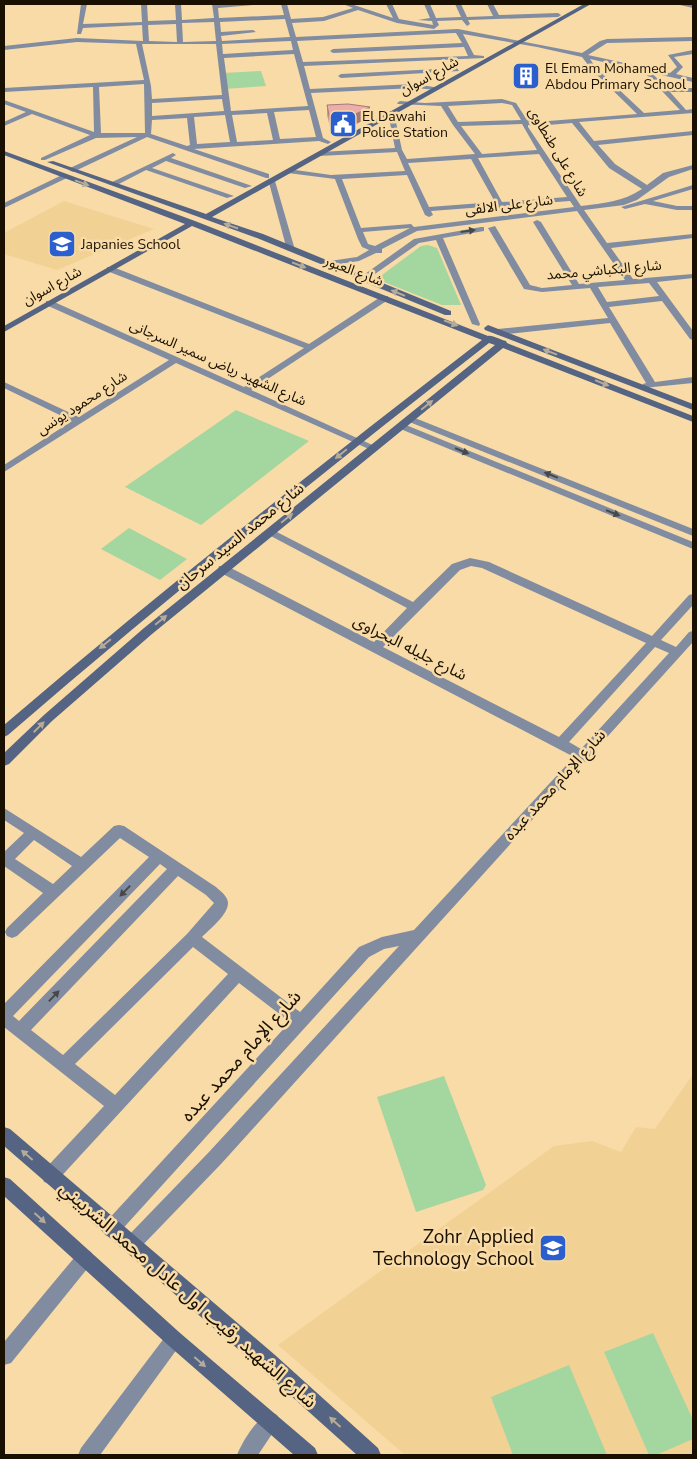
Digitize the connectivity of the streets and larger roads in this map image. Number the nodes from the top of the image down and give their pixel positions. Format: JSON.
{"nodes":[{"id":1,"x":84,"y":4,"type":"edge"},
{"id":2,"x":144,"y":4,"type":"edge"},
{"id":3,"x":178,"y":4,"type":"edge"},
{"id":4,"x":248,"y":4,"type":"edge"},
{"id":5,"x":262,"y":4,"type":"edge"},
{"id":6,"x":284,"y":4,"type":"edge"},
{"id":7,"x":348,"y":4,"type":"edge"},
{"id":8,"x":390,"y":4,"type":"edge"},
{"id":9,"x":427,"y":4,"type":"edge"},
{"id":10,"x":458,"y":4,"type":"edge"},
{"id":11,"x":490,"y":4,"type":"edge"},
{"id":12,"x":578,"y":4,"type":"edge"},
{"id":13,"x":588,"y":4,"type":"edge"},
{"id":14,"x":682,"y":4,"type":"edge"},
{"id":15,"x":215,"y":5,"type":"edge"},
{"id":16,"x":693,"y":6,"type":"edge"},
{"id":17,"x":359,"y":8,"type":"junction"},
{"id":18,"x":371,"y":13,"type":"junction"},
{"id":19,"x":558,"y":14,"type":"junction"},
{"id":20,"x":339,"y":15,"type":"junction"},
{"id":21,"x":497,"y":17,"type":"junction"},
{"id":22,"x":251,"y":18,"type":"junction"},
{"id":23,"x":464,"y":18,"type":"junction"},
{"id":24,"x":288,"y":19,"type":"junction"},
{"id":25,"x":434,"y":19,"type":"junction"},
{"id":26,"x":217,"y":20,"type":"junction"},
{"id":27,"x":374,"y":20,"type":"dead end"},
{"id":28,"x":396,"y":20,"type":"junction"},
{"id":29,"x":179,"y":22,"type":"junction"},
{"id":30,"x":342,"y":22,"type":"dead end"},
{"id":31,"x":145,"y":23,"type":"junction"},
{"id":32,"x":80,"y":26,"type":"junction"},
{"id":33,"x":377,"y":28,"type":"dead end"},
{"id":34,"x":436,"y":28,"type":"junction"},
{"id":35,"x":329,"y":30,"type":"junction"},
{"id":36,"x":344,"y":30,"type":"dead end"},
{"id":37,"x":458,"y":31,"type":"junction"},
{"id":38,"x":254,"y":32,"type":"junction"},
{"id":39,"x":219,"y":34,"type":"junction"},
{"id":40,"x":471,"y":34,"type":"junction"},
{"id":41,"x":380,"y":36,"type":"junction"},
{"id":42,"x":347,"y":37,"type":"junction"},
{"id":43,"x":693,"y":39,"type":"edge"},
{"id":44,"x":78,"y":40,"type":"junction"},
{"id":45,"x":98,"y":40,"type":"junction"},
{"id":46,"x":294,"y":40,"type":"junction"},
{"id":47,"x":511,"y":40,"type":"junction"},
{"id":48,"x":255,"y":41,"type":"junction"},
{"id":49,"x":142,"y":42,"type":"junction"},
{"id":50,"x":520,"y":42,"type":"junction"},
{"id":51,"x":220,"y":43,"type":"junction"},
{"id":52,"x":180,"y":44,"type":"junction"},
{"id":53,"x":465,"y":45,"type":"junction"},
{"id":54,"x":4,"y":48,"type":"edge"},
{"id":55,"x":141,"y":51,"type":"junction"},
{"id":56,"x":333,"y":51,"type":"junction"},
{"id":57,"x":297,"y":52,"type":"junction"},
{"id":58,"x":693,"y":52,"type":"edge"},
{"id":59,"x":584,"y":55,"type":"junction"},
{"id":60,"x":221,"y":56,"type":"junction"},
{"id":61,"x":482,"y":56,"type":"junction"},
{"id":62,"x":472,"y":57,"type":"junction"},
{"id":63,"x":403,"y":60,"type":"junction"},
{"id":64,"x":337,"y":63,"type":"junction"},
{"id":65,"x":300,"y":64,"type":"junction"},
{"id":66,"x":645,"y":69,"type":"junction"},
{"id":67,"x":457,"y":70,"type":"junction"},
{"id":68,"x":409,"y":73,"type":"junction"},
{"id":69,"x":671,"y":75,"type":"junction"},
{"id":70,"x":341,"y":76,"type":"junction"},
{"id":71,"x":693,"y":80,"type":"edge"},
{"id":72,"x":147,"y":82,"type":"junction"},
{"id":73,"x":96,"y":85,"type":"junction"},
{"id":74,"x":415,"y":86,"type":"junction"},
{"id":75,"x":429,"y":86,"type":"junction"},
{"id":76,"x":437,"y":88,"type":"junction"},
{"id":77,"x":345,"y":89,"type":"junction"},
{"id":78,"x":4,"y":90,"type":"edge"},
{"id":79,"x":665,"y":90,"type":"junction"},
{"id":80,"x":693,"y":90,"type":"edge"},
{"id":81,"x":308,"y":91,"type":"junction"},
{"id":82,"x":225,"y":97,"type":"junction"},
{"id":83,"x":149,"y":101,"type":"junction"},
{"id":84,"x":4,"y":102,"type":"edge"},
{"id":85,"x":400,"y":102,"type":"junction"},
{"id":86,"x":408,"y":104,"type":"junction"},
{"id":87,"x":444,"y":105,"type":"junction"},
{"id":88,"x":312,"y":108,"type":"junction"},
{"id":89,"x":270,"y":110,"type":"junction"},
{"id":90,"x":31,"y":112,"type":"junction"},
{"id":91,"x":693,"y":112,"type":"edge"},
{"id":92,"x":227,"y":113,"type":"junction"},
{"id":93,"x":391,"y":113,"type":"junction"},
{"id":94,"x":190,"y":115,"type":"junction"},
{"id":95,"x":642,"y":115,"type":"junction"},
{"id":96,"x":150,"y":118,"type":"junction"},
{"id":97,"x":686,"y":118,"type":"edge"},
{"id":98,"x":574,"y":121,"type":"junction"},
{"id":99,"x":525,"y":122,"type":"junction"},
{"id":100,"x":4,"y":124,"type":"edge"},
{"id":101,"x":455,"y":124,"type":"junction"},
{"id":102,"x":693,"y":133,"type":"edge"},
{"id":103,"x":147,"y":135,"type":"junction"},
{"id":104,"x":97,"y":136,"type":"junction"},
{"id":105,"x":320,"y":139,"type":"junction"},
{"id":106,"x":693,"y":140,"type":"edge"},
{"id":107,"x":277,"y":142,"type":"junction"},
{"id":108,"x":328,"y":142,"type":"junction"},
{"id":109,"x":592,"y":143,"type":"junction"},
{"id":110,"x":4,"y":144,"type":"edge"},
{"id":111,"x":234,"y":144,"type":"junction"},
{"id":112,"x":188,"y":148,"type":"junction"},
{"id":113,"x":399,"y":150,"type":"junction"},
{"id":114,"x":598,"y":151,"type":"junction"},
{"id":115,"x":542,"y":152,"type":"junction"},
{"id":116,"x":4,"y":153,"type":"edge"},
{"id":117,"x":319,"y":154,"type":"junction"},
{"id":118,"x":477,"y":157,"type":"junction"},
{"id":119,"x":166,"y":159,"type":"junction"},
{"id":120,"x":404,"y":162,"type":"junction"},
{"id":121,"x":43,"y":164,"type":"junction"},
{"id":122,"x":693,"y":167,"type":"edge"},
{"id":123,"x":146,"y":168,"type":"junction"},
{"id":124,"x":73,"y":170,"type":"junction"},
{"id":125,"x":288,"y":171,"type":"junction"},
{"id":126,"x":410,"y":173,"type":"junction"},
{"id":127,"x":65,"y":177,"type":"junction"},
{"id":128,"x":338,"y":177,"type":"junction"},
{"id":129,"x":269,"y":178,"type":"junction"},
{"id":130,"x":112,"y":184,"type":"junction"},
{"id":131,"x":248,"y":186,"type":"junction"},
{"id":132,"x":646,"y":188,"type":"junction"},
{"id":133,"x":692,"y":189,"type":"edge"},
{"id":134,"x":230,"y":196,"type":"junction"},
{"id":135,"x":634,"y":198,"type":"junction"},
{"id":136,"x":572,"y":199,"type":"junction"},
{"id":137,"x":645,"y":202,"type":"junction"},
{"id":138,"x":6,"y":203,"type":"edge"},
{"id":139,"x":499,"y":204,"type":"junction"},
{"id":140,"x":693,"y":208,"type":"edge"},
{"id":141,"x":427,"y":209,"type":"junction"},
{"id":142,"x":581,"y":212,"type":"junction"},
{"id":143,"x":201,"y":216,"type":"junction"},
{"id":144,"x":506,"y":218,"type":"junction"},
{"id":145,"x":188,"y":222,"type":"junction"},
{"id":146,"x":537,"y":222,"type":"junction"},
{"id":147,"x":434,"y":225,"type":"junction"},
{"id":148,"x":492,"y":228,"type":"junction"},
{"id":149,"x":358,"y":230,"type":"junction"},
{"id":150,"x":260,"y":236,"type":"junction"},
{"id":151,"x":438,"y":236,"type":"junction"},
{"id":152,"x":693,"y":236,"type":"edge"},
{"id":153,"x":245,"y":244,"type":"junction"},
{"id":154,"x":693,"y":244,"type":"edge"},
{"id":155,"x":608,"y":249,"type":"junction"},
{"id":156,"x":293,"y":250,"type":"junction"},
{"id":157,"x":374,"y":250,"type":"junction"},
{"id":158,"x":394,"y":256,"type":"junction"},
{"id":159,"x":280,"y":258,"type":"junction"},
{"id":160,"x":326,"y":264,"type":"junction"},
{"id":161,"x":110,"y":269,"type":"junction"},
{"id":162,"x":693,"y":276,"type":"edge"},
{"id":163,"x":362,"y":279,"type":"junction"},
{"id":164,"x":651,"y":280,"type":"junction"},
{"id":165,"x":631,"y":282,"type":"junction"},
{"id":166,"x":592,"y":285,"type":"junction"},
{"id":167,"x":577,"y":287,"type":"junction"},
{"id":168,"x":385,"y":298,"type":"junction"},
{"id":169,"x":665,"y":298,"type":"junction"},
{"id":170,"x":50,"y":303,"type":"junction"},
{"id":171,"x":604,"y":305,"type":"junction"},
{"id":172,"x":458,"y":317,"type":"dead end"},
{"id":173,"x":4,"y":319,"type":"edge"},
{"id":174,"x":467,"y":320,"type":"dead end"},
{"id":175,"x":613,"y":320,"type":"junction"},
{"id":176,"x":476,"y":324,"type":"junction"},
{"id":177,"x":4,"y":329,"type":"edge"},
{"id":178,"x":494,"y":335,"type":"junction"},
{"id":179,"x":693,"y":337,"type":"edge"},
{"id":180,"x":503,"y":343,"type":"junction"},
{"id":181,"x":310,"y":347,"type":"junction"},
{"id":182,"x":176,"y":359,"type":"junction"},
{"id":183,"x":693,"y":380,"type":"edge"},
{"id":184,"x":4,"y":385,"type":"edge"},
{"id":185,"x":652,"y":385,"type":"junction"},
{"id":186,"x":640,"y":386,"type":"junction"},
{"id":187,"x":245,"y":390,"type":"junction"},
{"id":188,"x":665,"y":396,"type":"junction"},
{"id":189,"x":654,"y":404,"type":"junction"},
{"id":190,"x":692,"y":413,"type":"edge"},
{"id":191,"x":410,"y":419,"type":"junction"},
{"id":192,"x":79,"y":421,"type":"junction"},
{"id":193,"x":401,"y":426,"type":"junction"},
{"id":194,"x":358,"y":441,"type":"junction"},
{"id":195,"x":374,"y":448,"type":"junction"},
{"id":196,"x":4,"y":469,"type":"edge"},
{"id":197,"x":271,"y":532,"type":"junction"},
{"id":198,"x":693,"y":533,"type":"edge"},
{"id":199,"x":693,"y":546,"type":"edge"},
{"id":200,"x":223,"y":569,"type":"junction"},
{"id":201,"x":693,"y":598,"type":"edge"},
{"id":202,"x":414,"y":607,"type":"junction"},
{"id":203,"x":693,"y":635,"type":"edge"},
{"id":204,"x":654,"y":641,"type":"junction"},
{"id":205,"x":375,"y":648,"type":"junction"},
{"id":206,"x":677,"y":652,"type":"junction"},
{"id":207,"x":4,"y":732,"type":"edge"},
{"id":208,"x":560,"y":744,"type":"junction"},
{"id":209,"x":582,"y":755,"type":"junction"},
{"id":210,"x":4,"y":761,"type":"edge"},
{"id":211,"x":4,"y":813,"type":"edge"},
{"id":212,"x":33,"y":833,"type":"junction"},
{"id":213,"x":159,"y":856,"type":"junction"},
{"id":214,"x":4,"y":859,"type":"edge"},
{"id":215,"x":82,"y":865,"type":"junction"},
{"id":216,"x":177,"y":868,"type":"junction"},
{"id":217,"x":53,"y":892,"type":"junction"},
{"id":218,"x":12,"y":932,"type":"dead end"},
{"id":219,"x":417,"y":936,"type":"junction"},
{"id":220,"x":192,"y":938,"type":"junction"},
{"id":221,"x":238,"y":974,"type":"junction"},
{"id":222,"x":4,"y":1016,"type":"edge"},
{"id":223,"x":300,"y":1021,"type":"junction"},
{"id":224,"x":20,"y":1031,"type":"junction"},
{"id":225,"x":64,"y":1065,"type":"junction"},
{"id":226,"x":115,"y":1105,"type":"junction"},
{"id":227,"x":4,"y":1135,"type":"edge"},
{"id":228,"x":50,"y":1176,"type":"junction"},
{"id":229,"x":4,"y":1185,"type":"edge"},
{"id":230,"x":111,"y":1229,"type":"junction"},
{"id":231,"x":131,"y":1245,"type":"junction"},
{"id":232,"x":86,"y":1258,"type":"junction"},
{"id":233,"x":174,"y":1340,"type":"junction"},
{"id":234,"x":4,"y":1356,"type":"edge"},
{"id":235,"x":270,"y":1422,"type":"junction"},
{"id":236,"x":88,"y":1455,"type":"edge"},
{"id":237,"x":247,"y":1455,"type":"edge"},
{"id":238,"x":308,"y":1455,"type":"edge"},
{"id":239,"x":370,"y":1455,"type":"edge"}],
"edges":[{"from":1,"to":32,"type":"street"},
{"from":2,"to":31,"type":"street"},
{"from":3,"to":29,"type":"street"},
{"from":4,"to":5,"type":"street"},
{"from":4,"to":15,"type":"street"},
{"from":4,"to":22,"type":"street"},
{"from":6,"to":24,"type":"street"},
{"from":7,"to":17,"type":"street"},
{"from":8,"to":28,"type":"street"},
{"from":9,"to":25,"type":"street"},
{"from":10,"to":23,"type":"street"},
{"from":11,"to":21,"type":"street"},
{"from":12,"to":19,"type":"street","name":"شارع اسوان"},
{"from":13,"to":50,"type":"street","name":"شارع اسوان"},
{"from":14,"to":16,"type":"street"},
{"from":15,"to":26,"type":"street"},
{"from":17,"to":18,"type":"street"},
{"from":17,"to":20,"type":"street"},
{"from":18,"to":27,"type":"street"},
{"from":18,"to":28,"type":"street"},
{"from":19,"to":21,"type":"street"},
{"from":19,"to":47,"type":"street","name":"شارع اسوان"},
{"from":20,"to":30,"type":"street"},
{"from":20,"to":35,"type":"street"},
{"from":21,"to":23,"type":"street"},
{"from":22,"to":24,"type":"street"},
{"from":22,"to":26,"type":"street"},
{"from":22,"to":38,"type":"street"},
{"from":23,"to":25,"type":"street"},
{"from":23,"to":40,"type":"street"},
{"from":24,"to":35,"type":"street"},
{"from":24,"to":46,"type":"street"},
{"from":25,"to":28,"type":"street"},
{"from":25,"to":34,"type":"street"},
{"from":26,"to":29,"type":"street"},
{"from":26,"to":39,"type":"street"},
{"from":28,"to":34,"type":"street"},
{"from":29,"to":31,"type":"street"},
{"from":29,"to":52,"type":"street"},
{"from":31,"to":32,"type":"street"},
{"from":31,"to":49,"type":"street"},
{"from":32,"to":44,"type":"street"},
{"from":33,"to":41,"type":"street"},
{"from":34,"to":37,"type":"street"},
{"from":35,"to":42,"type":"street"},
{"from":35,"to":46,"type":"street"},
{"from":35,"to":56,"type":"street"},
{"from":36,"to":42,"type":"street"},
{"from":37,"to":40,"type":"street"},
{"from":37,"to":41,"type":"street"},
{"from":37,"to":53,"type":"street"},
{"from":38,"to":39,"type":"street"},
{"from":38,"to":48,"type":"street"},
{"from":39,"to":51,"type":"street"},
{"from":40,"to":47,"type":"street"},
{"from":41,"to":42,"type":"street"},
{"from":43,"to":59,"type":"street"},
{"from":44,"to":45,"type":"street"},
{"from":44,"to":54,"type":"street"},
{"from":45,"to":49,"type":"street"},
{"from":45,"to":55,"type":"street"},
{"from":46,"to":48,"type":"street"},
{"from":46,"to":57,"type":"street"},
{"from":47,"to":50,"type":"street"},
{"from":47,"to":61,"type":"street","name":"شارع اسوان"},
{"from":48,"to":51,"type":"street"},
{"from":49,"to":52,"type":"street"},
{"from":49,"to":55,"type":"street"},
{"from":50,"to":59,"type":"street"},
{"from":50,"to":76,"type":"street","name":"شارع اسوان"},
{"from":51,"to":52,"type":"street"},
{"from":51,"to":60,"type":"street"},
{"from":53,"to":56,"type":"street"},
{"from":53,"to":62,"type":"street"},
{"from":55,"to":72,"type":"street"},
{"from":56,"to":64,"type":"street"},
{"from":57,"to":60,"type":"street"},
{"from":57,"to":65,"type":"street"},
{"from":58,"to":69,"type":"street"},
{"from":59,"to":66,"type":"street"},
{"from":59,"to":95,"type":"street"},
{"from":60,"to":82,"type":"street"},
{"from":61,"to":62,"type":"street"},
{"from":61,"to":67,"type":"street","name":"شارع اسوان"},
{"from":62,"to":63,"type":"street"},
{"from":63,"to":64,"type":"street"},
{"from":63,"to":68,"type":"street"},
{"from":64,"to":65,"type":"street"},
{"from":64,"to":70,"type":"street"},
{"from":65,"to":81,"type":"street"},
{"from":66,"to":69,"type":"street"},
{"from":66,"to":79,"type":"street"},
{"from":67,"to":68,"type":"street"},
{"from":67,"to":75,"type":"street","name":"شارع اسوان"},
{"from":68,"to":70,"type":"street"},
{"from":68,"to":74,"type":"street"},
{"from":69,"to":71,"type":"street"},
{"from":70,"to":77,"type":"street"},
{"from":72,"to":73,"type":"street"},
{"from":72,"to":83,"type":"street"},
{"from":73,"to":78,"type":"street"},
{"from":73,"to":104,"type":"street"},
{"from":74,"to":75,"type":"street"},
{"from":74,"to":77,"type":"street"},
{"from":75,"to":76,"type":"street"},
{"from":75,"to":85,"type":"street","name":"شارع اسوان"},
{"from":76,"to":86,"type":"street","name":"شارع اسوان"},
{"from":77,"to":81,"type":"street"},
{"from":79,"to":80,"type":"street"},
{"from":79,"to":97,"type":"street"},
{"from":81,"to":88,"type":"street"},
{"from":82,"to":83,"type":"street"},
{"from":82,"to":92,"type":"street"},
{"from":83,"to":96,"type":"street"},
{"from":84,"to":90,"type":"street"},
{"from":85,"to":86,"type":"street","name":"شارع على طنطاوى"},
{"from":85,"to":108,"type":"street","name":"شارع اسوان"},
{"from":86,"to":87,"type":"street","name":"شارع على طنطاوى"},
{"from":86,"to":93,"type":"street","name":"شارع اسوان"},
{"from":87,"to":99,"type":"street","name":"شارع على طنطاوى"},
{"from":87,"to":101,"type":"street"},
{"from":88,"to":89,"type":"street"},
{"from":88,"to":105,"type":"street"},
{"from":89,"to":92,"type":"street"},
{"from":89,"to":107,"type":"street"},
{"from":90,"to":100,"type":"street"},
{"from":90,"to":104,"type":"street"},
{"from":91,"to":97,"type":"street"},
{"from":92,"to":94,"type":"street"},
{"from":92,"to":111,"type":"street"},
{"from":93,"to":113,"type":"street"},
{"from":93,"to":117,"type":"street","name":"شارع اسوان"},
{"from":94,"to":96,"type":"street"},
{"from":94,"to":112,"type":"street"},
{"from":95,"to":97,"type":"street"},
{"from":95,"to":98,"type":"street"},
{"from":96,"to":103,"type":"street"},
{"from":98,"to":99,"type":"street"},
{"from":98,"to":109,"type":"street"},
{"from":99,"to":101,"type":"street"},
{"from":99,"to":115,"type":"street","name":"شارع على طنطاوى"},
{"from":101,"to":118,"type":"street"},
{"from":102,"to":109,"type":"street"},
{"from":103,"to":104,"type":"street"},
{"from":103,"to":112,"type":"street"},
{"from":103,"to":124,"type":"street"},
{"from":104,"to":121,"type":"street"},
{"from":105,"to":107,"type":"street"},
{"from":105,"to":108,"type":"street"},
{"from":106,"to":114,"type":"street"},
{"from":107,"to":111,"type":"street"},
{"from":108,"to":129,"type":"street","name":"شارع اسوان"},
{"from":109,"to":114,"type":"street"},
{"from":110,"to":121,"type":"street","name":"شارع العبور"},
{"from":111,"to":112,"type":"street"},
{"from":112,"to":119,"type":"street"},
{"from":112,"to":129,"type":"street"},
{"from":113,"to":117,"type":"street"},
{"from":113,"to":120,"type":"street"},
{"from":114,"to":132,"type":"street"},
{"from":115,"to":118,"type":"street"},
{"from":115,"to":136,"type":"street","name":"شارع على طنطاوى"},
{"from":116,"to":121,"type":"street","name":"شارع العبور"},
{"from":117,"to":125,"type":"street","name":"شارع اسوان"},
{"from":118,"to":120,"type":"street"},
{"from":118,"to":139,"type":"street"},
{"from":119,"to":123,"type":"street"},
{"from":119,"to":131,"type":"street"},
{"from":120,"to":126,"type":"street"},
{"from":121,"to":124,"type":"street","name":"شارع العبور"},
{"from":121,"to":127,"type":"street","name":"شارع العبور"},
{"from":122,"to":132,"type":"street","name":"شارع على الالفى"},
{"from":123,"to":130,"type":"street"},
{"from":123,"to":134,"type":"street"},
{"from":124,"to":130,"type":"street","name":"شارع العبور"},
{"from":125,"to":128,"type":"street"},
{"from":125,"to":129,"type":"street","name":"شارع اسوان"},
{"from":126,"to":128,"type":"street"},
{"from":126,"to":141,"type":"street"},
{"from":127,"to":138,"type":"street"},
{"from":127,"to":145,"type":"street","name":"شارع العبور","one_way":true},
{"from":128,"to":149,"type":"street"},
{"from":129,"to":131,"type":"street","name":"شارع اسوان"},
{"from":129,"to":143,"type":"street","name":"شارع اسوان"},
{"from":129,"to":156,"type":"street"},
{"from":130,"to":143,"type":"street","name":"شارع العبور"},
{"from":131,"to":134,"type":"street","name":"شارع اسوان"},
{"from":132,"to":135,"type":"street","name":"شارع على الالفى"},
{"from":133,"to":137,"type":"street","name":"شارع على الالفى"},
{"from":134,"to":143,"type":"street","name":"شارع اسوان"},
{"from":135,"to":137,"type":"street"},
{"from":135,"to":142,"type":"street","name":"شارع على الالفى"},
{"from":136,"to":139,"type":"street"},
{"from":136,"to":142,"type":"street","name":"شارع على طنطاوى"},
{"from":137,"to":140,"type":"street"},
{"from":137,"to":142,"type":"street","name":"شارع على الالفى"},
{"from":139,"to":141,"type":"street"},
{"from":139,"to":144,"type":"street"},
{"from":141,"to":147,"type":"street"},
{"from":142,"to":144,"type":"street","name":"شارع على الالفى"},
{"from":142,"to":146,"type":"street","name":"شارع على الالفى"},
{"from":142,"to":155,"type":"street","name":"شارع على طنطاوى"},
{"from":150,"to":143,"type":"street","name":"شارع العبور","one_way":true},
{"from":144,"to":147,"type":"street","name":"شارع على الالفى"},
{"from":145,"to":153,"type":"street","name":"شارع العبور"},
{"from":145,"to":161,"type":"street","name":"شارع اسوان"},
{"from":145,"to":173,"type":"street","name":"شارع اسوان"},
{"from":146,"to":148,"type":"street","name":"شارع على الالفى"},
{"from":146,"to":167,"type":"street"},
{"from":147,"to":149,"type":"street"},
{"from":147,"to":157,"type":"street","name":"شارع على الالفى"},
{"from":151,"to":148,"type":"street","name":"شارع على الالفى","one_way":true},
{"from":148,"to":167,"type":"street","name":"شارع البكباشي محمد"},
{"from":149,"to":157,"type":"street"},
{"from":150,"to":153,"type":"street"},
{"from":150,"to":156,"type":"street","name":"شارع العبور"},
{"from":151,"to":158,"type":"street","name":"شارع على الالفى"},
{"from":151,"to":176,"type":"street"},
{"from":152,"to":155,"type":"street"},
{"from":153,"to":159,"type":"street","name":"شارع العبور"},
{"from":154,"to":155,"type":"street"},
{"from":155,"to":165,"type":"street","name":"شارع على طنطاوى"},
{"from":156,"to":159,"type":"street"},
{"from":156,"to":160,"type":"street","name":"شارع العبور"},
{"from":157,"to":158,"type":"street"},
{"from":157,"to":160,"type":"street","name":"شارع على الالفى"},
{"from":158,"to":163,"type":"street","name":"شارع على الالفى"},
{"from":159,"to":168,"type":"street","name":"شارع العبور","one_way":true},
{"from":160,"to":163,"type":"street","name":"شارع العبور"},
{"from":161,"to":170,"type":"street","name":"شارع اسوان"},
{"from":161,"to":181,"type":"street"},
{"from":162,"to":164,"type":"street","name":"شارع البكباشي محمد"},
{"from":172,"to":163,"type":"street","name":"شارع العبور","one_way":true},
{"from":164,"to":165,"type":"street","name":"شارع البكباشي محمد"},
{"from":164,"to":169,"type":"street"},
{"from":165,"to":166,"type":"street","name":"شارع البكباشي محمد"},
{"from":166,"to":167,"type":"street","name":"شارع البكباشي محمد"},
{"from":166,"to":171,"type":"street"},
{"from":168,"to":178,"type":"street","name":"شارع العبور","one_way":true},
{"from":168,"to":181,"type":"street"},
{"from":169,"to":171,"type":"street"},
{"from":169,"to":179,"type":"street"},
{"from":170,"to":177,"type":"street","name":"شارع اسوان"},
{"from":170,"to":182,"type":"street","name":"شارع الشهيد رياض سمير السرجانى"},
{"from":171,"to":175,"type":"street"},
{"from":174,"to":176,"type":"street","name":"شارع العبور"},
{"from":175,"to":178,"type":"street"},
{"from":175,"to":185,"type":"street"},
{"from":176,"to":178,"type":"street","name":"شارع العبور"},
{"from":178,"to":180,"type":"street","name":"شارع العبور"},
{"from":186,"to":178,"type":"street","name":"شارع العبور","one_way":true},
{"from":178,"to":194,"type":"street","name":"شارع محمد السيد سرحان"},
{"from":180,"to":189,"type":"street","name":"شارع العبور","one_way":true},
{"from":191,"to":180,"type":"street","name":"شارع محمد السيد سرحان","one_way":true},
{"from":181,"to":187,"type":"street"},
{"from":182,"to":187,"type":"street","name":"شارع الشهيد رياض سمير السرجانى"},
{"from":182,"to":192,"type":"street","name":"شارع محمود يونس"},
{"from":183,"to":185,"type":"street"},
{"from":184,"to":192,"type":"street"},
{"from":185,"to":186,"type":"street"},
{"from":186,"to":188,"type":"street","name":"شارع العبور"},
{"from":187,"to":194,"type":"street","name":"شارع الشهيد رياض سمير السرجانى"},
{"from":188,"to":189,"type":"street"},
{"from":188,"to":190,"type":"street","name":"شارع العبور"},
{"from":189,"to":190,"type":"street","name":"شارع العبور"},
{"from":191,"to":193,"type":"street","name":"شارع محمد السيد سرحان"},
{"from":198,"to":191,"type":"street","one_way":true},
{"from":192,"to":196,"type":"street","name":"شارع محمود يونس"},
{"from":193,"to":195,"type":"street","name":"شارع محمد السيد سرحان"},
{"from":193,"to":199,"type":"street","one_way":true},
{"from":194,"to":195,"type":"street","name":"شارع الشهيد رياض سمير السرجانى"},
{"from":194,"to":207,"type":"street","name":"شارع محمد السيد سرحان","one_way":true},
{"from":197,"to":195,"type":"street","name":"شارع محمد السيد سرحان","one_way":true},
{"from":197,"to":200,"type":"street","name":"شارع محمد السيد سرحان"},
{"from":197,"to":202,"type":"street"},
{"from":200,"to":205,"type":"street","name":"شارع جليله البحراوى"},
{"from":210,"to":200,"type":"street","name":"شارع محمد السيد سرحان","one_way":true},
{"from":201,"to":204,"type":"street","name":"شارع الإمام محمد عبده"},
{"from":202,"to":204,"type":"street"},
{"from":202,"to":205,"type":"street"},
{"from":203,"to":206,"type":"street","name":"شارع الإمام محمد عبده"},
{"from":204,"to":206,"type":"street"},
{"from":204,"to":208,"type":"street","name":"شارع الإمام محمد عبده"},
{"from":205,"to":208,"type":"street","name":"شارع جليله البحراوى"},
{"from":206,"to":209,"type":"street","name":"شارع الإمام محمد عبده"},
{"from":208,"to":209,"type":"street","name":"شارع جليله البحراوى"},
{"from":209,"to":219,"type":"street","name":"شارع الإمام محمد عبده"},
{"from":211,"to":212,"type":"street"},
{"from":212,"to":214,"type":"street"},
{"from":212,"to":215,"type":"street"},
{"from":213,"to":215,"type":"street"},
{"from":213,"to":216,"type":"street"},
{"from":213,"to":222,"type":"street","one_way":true},
{"from":214,"to":217,"type":"street"},
{"from":215,"to":217,"type":"street"},
{"from":216,"to":220,"type":"street"},
{"from":224,"to":216,"type":"street","one_way":true},
{"from":217,"to":218,"type":"street"},
{"from":219,"to":223,"type":"street","name":"شارع الإمام محمد عبده"},
{"from":219,"to":231,"type":"street","name":"شارع الإمام محمد عبده"},
{"from":220,"to":221,"type":"street"},
{"from":220,"to":225,"type":"street"},
{"from":221,"to":223,"type":"street"},
{"from":221,"to":226,"type":"street"},
{"from":222,"to":224,"type":"street"},
{"from":223,"to":230,"type":"street","name":"شارع الإمام محمد عبده"},
{"from":224,"to":225,"type":"street"},
{"from":225,"to":226,"type":"street"},
{"from":226,"to":228,"type":"street"},
{"from":228,"to":227,"type":"street","name":"شارع الشهيد رقيب اول عادل محمد الشربيني","one_way":true},
{"from":228,"to":230,"type":"street","name":"شارع الشهيد رقيب اول عادل محمد الشربيني"},
{"from":229,"to":232,"type":"street","one_way":true},
{"from":230,"to":231,"type":"street","name":"شارع الشهيد رقيب اول عادل محمد الشربيني"},
{"from":239,"to":231,"type":"street","name":"شارع الشهيد رقيب اول عادل محمد الشربيني","one_way":true},
{"from":232,"to":233,"type":"street"},
{"from":232,"to":234,"type":"street"},
{"from":233,"to":235,"type":"street","one_way":true},
{"from":233,"to":236,"type":"street"},
{"from":235,"to":237,"type":"street"},
{"from":235,"to":238,"type":"street"}]}
